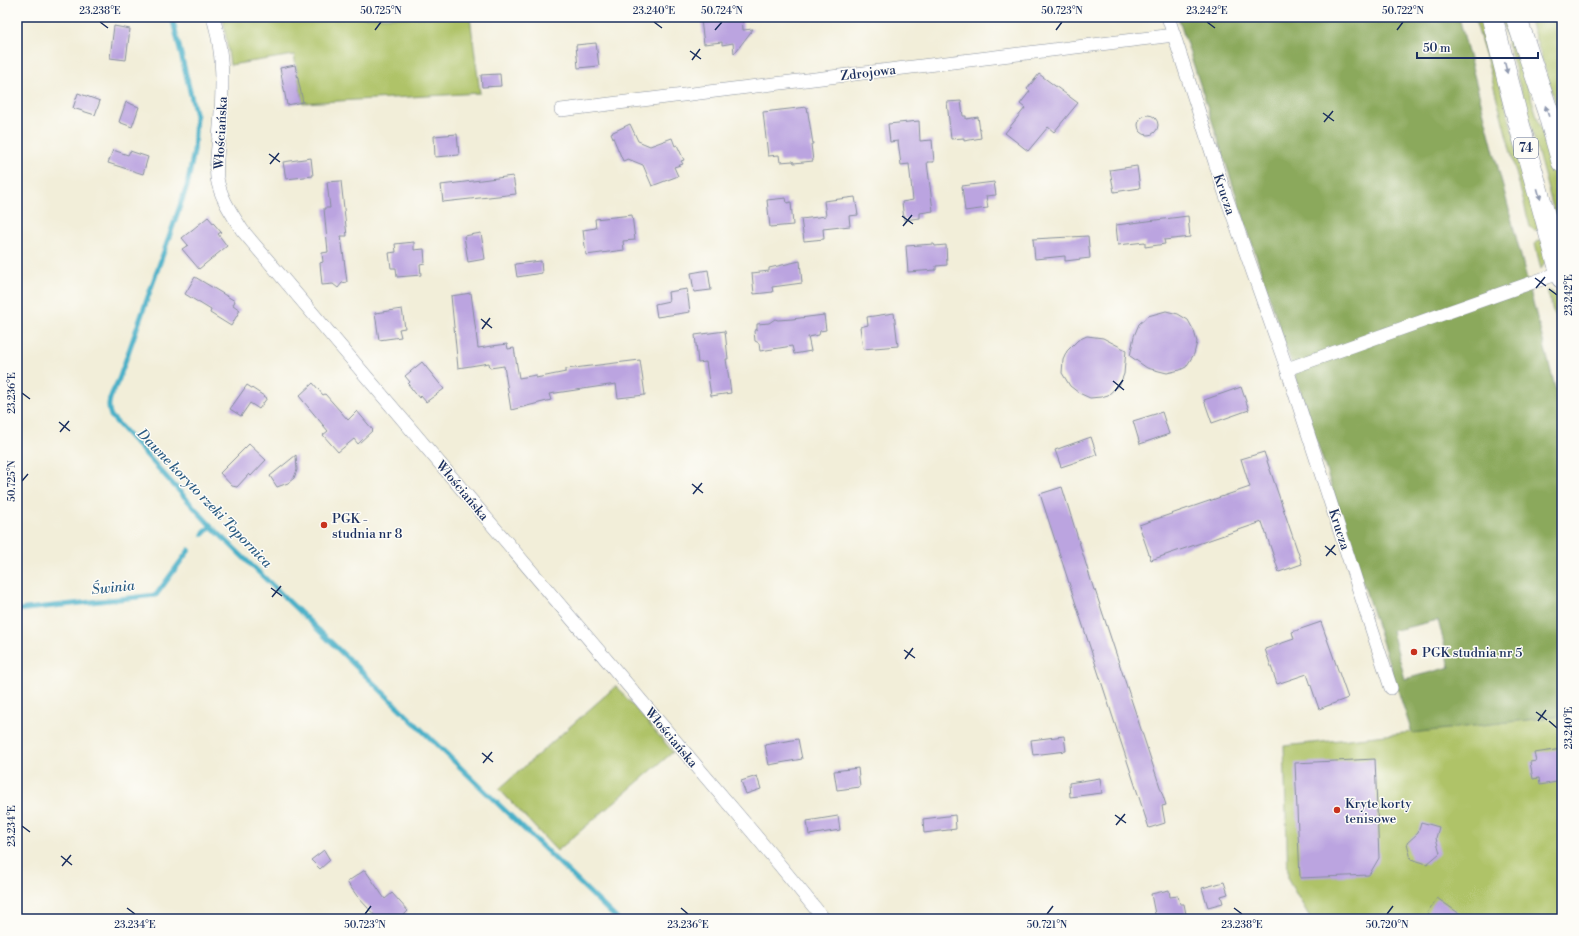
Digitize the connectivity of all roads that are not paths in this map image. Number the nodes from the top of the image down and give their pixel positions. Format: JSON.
{"nodes":[{"id":1,"x":213,"y":17,"type":"edge"},
{"id":2,"x":1168,"y":17,"type":"edge"},
{"id":3,"x":1492,"y":17,"type":"edge"},
{"id":4,"x":1516,"y":17,"type":"edge"},
{"id":5,"x":1174,"y":35,"type":"junction"},
{"id":6,"x":561,"y":110,"type":"dead end"},
{"id":7,"x":1562,"y":162,"type":"edge"},
{"id":8,"x":1562,"y":274,"type":"edge"},
{"id":9,"x":1287,"y":369,"type":"junction"},
{"id":10,"x":1391,"y":688,"type":"dead end"},
{"id":11,"x":824,"y":919,"type":"edge"}],
"edges":[{"from":1,"to":11,"type":"street","name":"Włościańska"},
{"from":2,"to":5,"type":"street","name":"Krucza"},
{"from":3,"to":8,"type":"main road","number":"74","one_way":true},
{"from":7,"to":4,"type":"main road","number":"74","one_way":true},
{"from":5,"to":6,"type":"street","name":"Zdrojowa"},
{"from":5,"to":9,"type":"street","name":"Krucza"},
{"from":8,"to":9,"type":"street"},
{"from":9,"to":10,"type":"street","name":"Krucza"}]}
